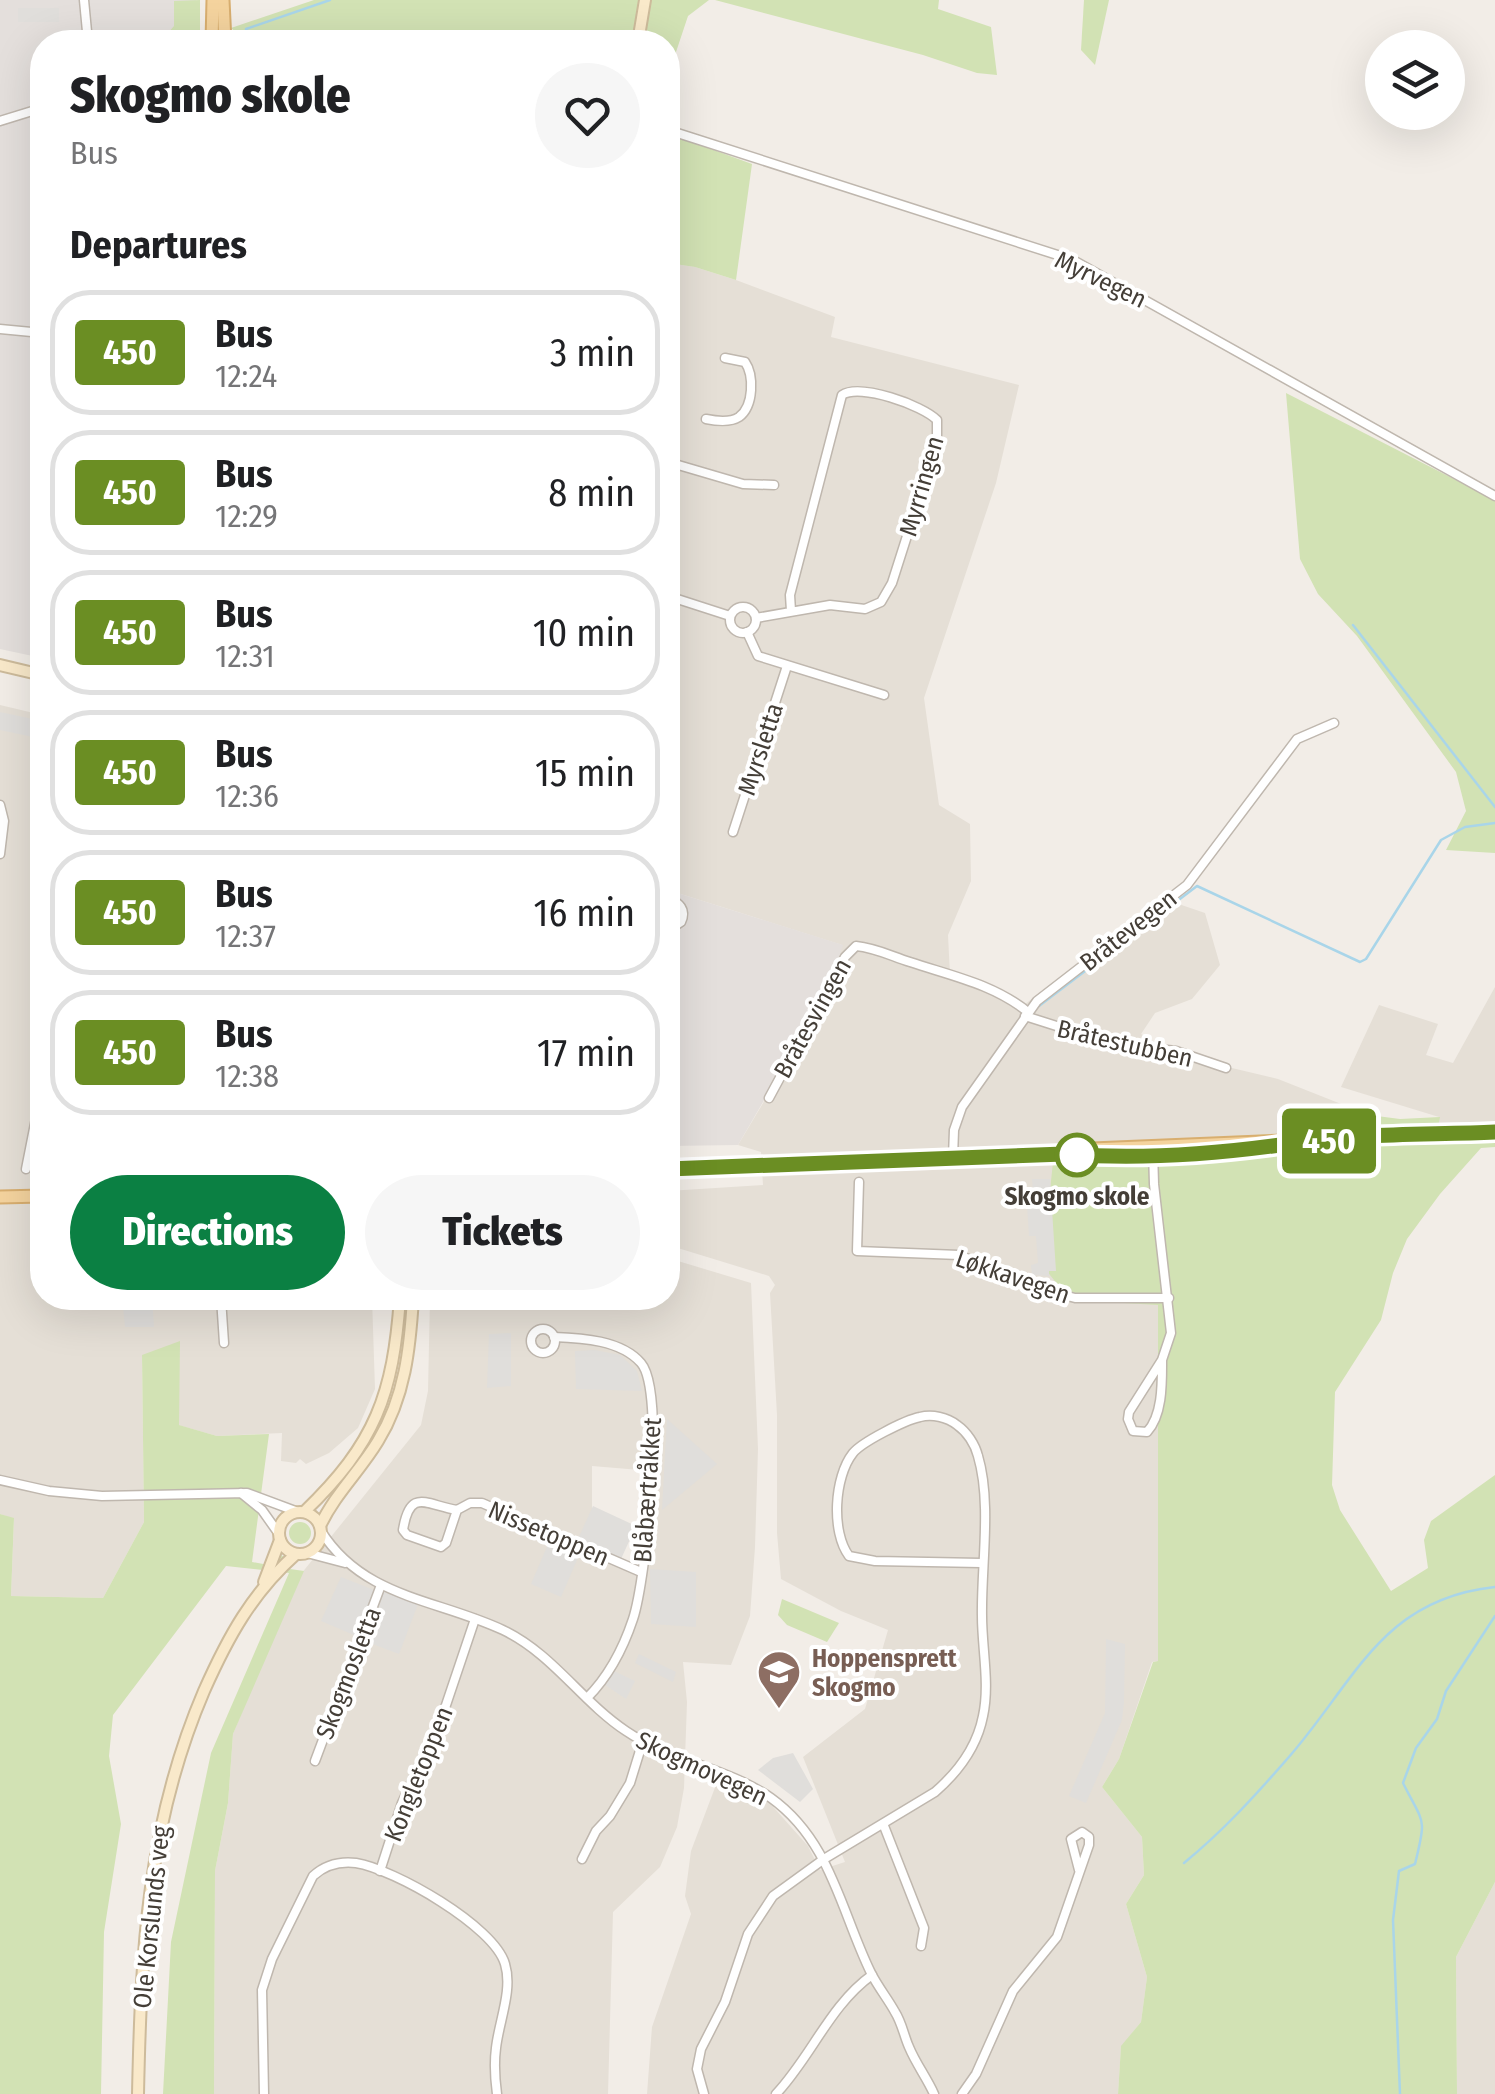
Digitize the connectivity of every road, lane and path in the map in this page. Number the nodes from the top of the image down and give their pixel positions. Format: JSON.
{"nodes":[{"id":1,"x":84,"y":0,"type":"edge"},
{"id":2,"x":213,"y":0,"type":"edge"},
{"id":3,"x":223,"y":0,"type":"edge"},
{"id":4,"x":645,"y":0,"type":"edge"},
{"id":5,"x":87,"y":30,"type":"edge"},
{"id":6,"x":212,"y":30,"type":"edge"},
{"id":7,"x":224,"y":30,"type":"edge"},
{"id":8,"x":640,"y":30,"type":"edge"},
{"id":9,"x":30,"y":112,"type":"edge"},
{"id":10,"x":0,"y":121,"type":"edge"},
{"id":11,"x":680,"y":136,"type":"edge"},
{"id":12,"x":0,"y":329,"type":"edge"},
{"id":13,"x":30,"y":332,"type":"edge"},
{"id":14,"x":725,"y":358,"type":"dead end"},
{"id":15,"x":706,"y":419,"type":"dead end"},
{"id":16,"x":680,"y":466,"type":"edge"},
{"id":17,"x":774,"y":485,"type":"dead end"},
{"id":18,"x":1495,"y":496,"type":"edge"},
{"id":19,"x":680,"y":600,"type":"edge"},
{"id":20,"x":791,"y":612,"type":"junction"},
{"id":21,"x":730,"y":616,"type":"junction"},
{"id":22,"x":756,"y":618,"type":"junction"},
{"id":23,"x":746,"y":632,"type":"junction"},
{"id":24,"x":0,"y":665,"type":"edge"},
{"id":25,"x":787,"y":666,"type":"junction"},
{"id":26,"x":30,"y":672,"type":"edge"},
{"id":27,"x":884,"y":695,"type":"dead end"},
{"id":28,"x":1334,"y":722,"type":"dead end"},
{"id":29,"x":0,"y":805,"type":"edge"},
{"id":30,"x":733,"y":832,"type":"dead end"},
{"id":31,"x":0,"y":854,"type":"edge"},
{"id":32,"x":1027,"y":1014,"type":"junction"},
{"id":33,"x":1226,"y":1068,"type":"dead end"},
{"id":34,"x":769,"y":1098,"type":"dead end"},
{"id":35,"x":1495,"y":1132,"type":"edge"},
{"id":36,"x":30,"y":1150,"type":"edge"},
{"id":37,"x":1153,"y":1150,"type":"junction"},
{"id":38,"x":953,"y":1158,"type":"junction"},
{"id":39,"x":680,"y":1169,"type":"edge"},
{"id":40,"x":26,"y":1170,"type":"dead end"},
{"id":41,"x":860,"y":1182,"type":"dead end"},
{"id":42,"x":30,"y":1196,"type":"edge"},
{"id":43,"x":0,"y":1197,"type":"edge"},
{"id":44,"x":1169,"y":1298,"type":"junction"},
{"id":45,"x":222,"y":1310,"type":"edge"},
{"id":46,"x":399,"y":1310,"type":"edge"},
{"id":47,"x":412,"y":1310,"type":"edge"},
{"id":48,"x":554,"y":1337,"type":"dead end"},
{"id":49,"x":224,"y":1343,"type":"dead end"},
{"id":50,"x":1162,"y":1360,"type":"junction"},
{"id":51,"x":0,"y":1480,"type":"edge"},
{"id":52,"x":240,"y":1493,"type":"junction"},
{"id":53,"x":457,"y":1510,"type":"junction"},
{"id":54,"x":301,"y":1512,"type":"junction"},
{"id":55,"x":321,"y":1528,"type":"junction"},
{"id":56,"x":280,"y":1537,"type":"junction"},
{"id":57,"x":302,"y":1553,"type":"junction"},
{"id":58,"x":345,"y":1563,"type":"junction"},
{"id":59,"x":982,"y":1563,"type":"junction"},
{"id":60,"x":641,"y":1572,"type":"junction"},
{"id":61,"x":264,"y":1583,"type":"junction"},
{"id":62,"x":381,"y":1585,"type":"junction"},
{"id":63,"x":475,"y":1619,"type":"junction"},
{"id":64,"x":588,"y":1698,"type":"junction"},
{"id":65,"x":643,"y":1741,"type":"junction"},
{"id":66,"x":314,"y":1761,"type":"dead end"},
{"id":67,"x":884,"y":1826,"type":"junction"},
{"id":68,"x":824,"y":1859,"type":"junction"},
{"id":69,"x":582,"y":1860,"type":"dead end"},
{"id":70,"x":1079,"y":1870,"type":"dead end"},
{"id":71,"x":380,"y":1871,"type":"junction"},
{"id":72,"x":922,"y":1946,"type":"dead end"},
{"id":73,"x":872,"y":1975,"type":"junction"},
{"id":74,"x":138,"y":2094,"type":"edge"},
{"id":75,"x":264,"y":2094,"type":"edge"},
{"id":76,"x":497,"y":2094,"type":"edge"},
{"id":77,"x":704,"y":2094,"type":"edge"},
{"id":78,"x":776,"y":2094,"type":"edge"},
{"id":79,"x":934,"y":2094,"type":"edge"},
{"id":80,"x":962,"y":2094,"type":"edge"}],
"edges":[{"from":1,"to":5,"type":"street"},
{"from":2,"to":6,"type":"main road"},
{"from":3,"to":7,"type":"main road"},
{"from":4,"to":8,"type":"street"},
{"from":9,"to":10,"type":"street"},
{"from":11,"to":18,"type":"street","name":"Myrvegen"},
{"from":12,"to":13,"type":"street"},
{"from":14,"to":15,"type":"street"},
{"from":16,"to":17,"type":"street"},
{"from":19,"to":21,"type":"street"},
{"from":20,"to":20,"type":"street","name":"Myrringen"},
{"from":20,"to":22,"type":"street","name":"Myrringen"},
{"from":21,"to":22,"type":"street"},
{"from":21,"to":23,"type":"street"},
{"from":22,"to":23,"type":"street"},
{"from":23,"to":25,"type":"street"},
{"from":24,"to":26,"type":"street"},
{"from":25,"to":27,"type":"street"},
{"from":25,"to":30,"type":"street","name":"Myrsletta"},
{"from":28,"to":32,"type":"street","name":"Bråtevegen"},
{"from":29,"to":31,"type":"street"},
{"from":32,"to":33,"type":"street","name":"Bråtestubben"},
{"from":32,"to":34,"type":"street","name":"Bråtesvingen"},
{"from":32,"to":38,"type":"street","name":"Bråtevegen"},
{"from":35,"to":37,"type":"main road"},
{"from":36,"to":40,"type":"street"},
{"from":37,"to":38,"type":"main road"},
{"from":37,"to":44,"type":"street"},
{"from":38,"to":39,"type":"main road"},
{"from":41,"to":44,"type":"street","name":"Løkkavegen"},
{"from":42,"to":43,"type":"main road"},
{"from":44,"to":50,"type":"street"},
{"from":45,"to":49,"type":"street"},
{"from":46,"to":54,"type":"street"},
{"from":47,"to":55,"type":"street"},
{"from":48,"to":60,"type":"street","name":"Blåbærtråkket"},
{"from":50,"to":50,"type":"street"},
{"from":51,"to":52,"type":"street"},
{"from":52,"to":54,"type":"street"},
{"from":52,"to":56,"type":"street"},
{"from":53,"to":53,"type":"street","name":"Nissetoppen"},
{"from":53,"to":60,"type":"street","name":"Nissetoppen"},
{"from":54,"to":55,"type":"street"},
{"from":54,"to":56,"type":"street"},
{"from":55,"to":57,"type":"street"},
{"from":55,"to":58,"type":"street","name":"Skogmovegen"},
{"from":56,"to":57,"type":"street"},
{"from":56,"to":61,"type":"street","name":"Ole Korslunds veg"},
{"from":57,"to":58,"type":"street","name":"Skogmovegen"},
{"from":57,"to":61,"type":"street","name":"Ole Korslunds veg"},
{"from":58,"to":62,"type":"street","name":"Skogmovegen"},
{"from":59,"to":59,"type":"street"},
{"from":59,"to":67,"type":"street"},
{"from":60,"to":64,"type":"street","name":"Blåbærtråkket"},
{"from":61,"to":74,"type":"street","name":"Ole Korslunds veg"},
{"from":62,"to":63,"type":"street","name":"Skogmovegen"},
{"from":62,"to":66,"type":"street","name":"Skogmosletta"},
{"from":63,"to":64,"type":"street","name":"Skogmovegen"},
{"from":63,"to":71,"type":"street","name":"Kongletoppen"},
{"from":64,"to":65,"type":"street","name":"Skogmovegen"},
{"from":65,"to":68,"type":"street","name":"Skogmovegen"},
{"from":65,"to":69,"type":"street"},
{"from":67,"to":68,"type":"street"},
{"from":67,"to":72,"type":"street"},
{"from":68,"to":73,"type":"street","name":"Skogmovegen"},
{"from":68,"to":77,"type":"street"},
{"from":70,"to":80,"type":"street"},
{"from":71,"to":75,"type":"street","name":"Kongletoppen"},
{"from":71,"to":76,"type":"street"},
{"from":73,"to":78,"type":"street"},
{"from":73,"to":79,"type":"street","name":"Skogmovegen"}]}
